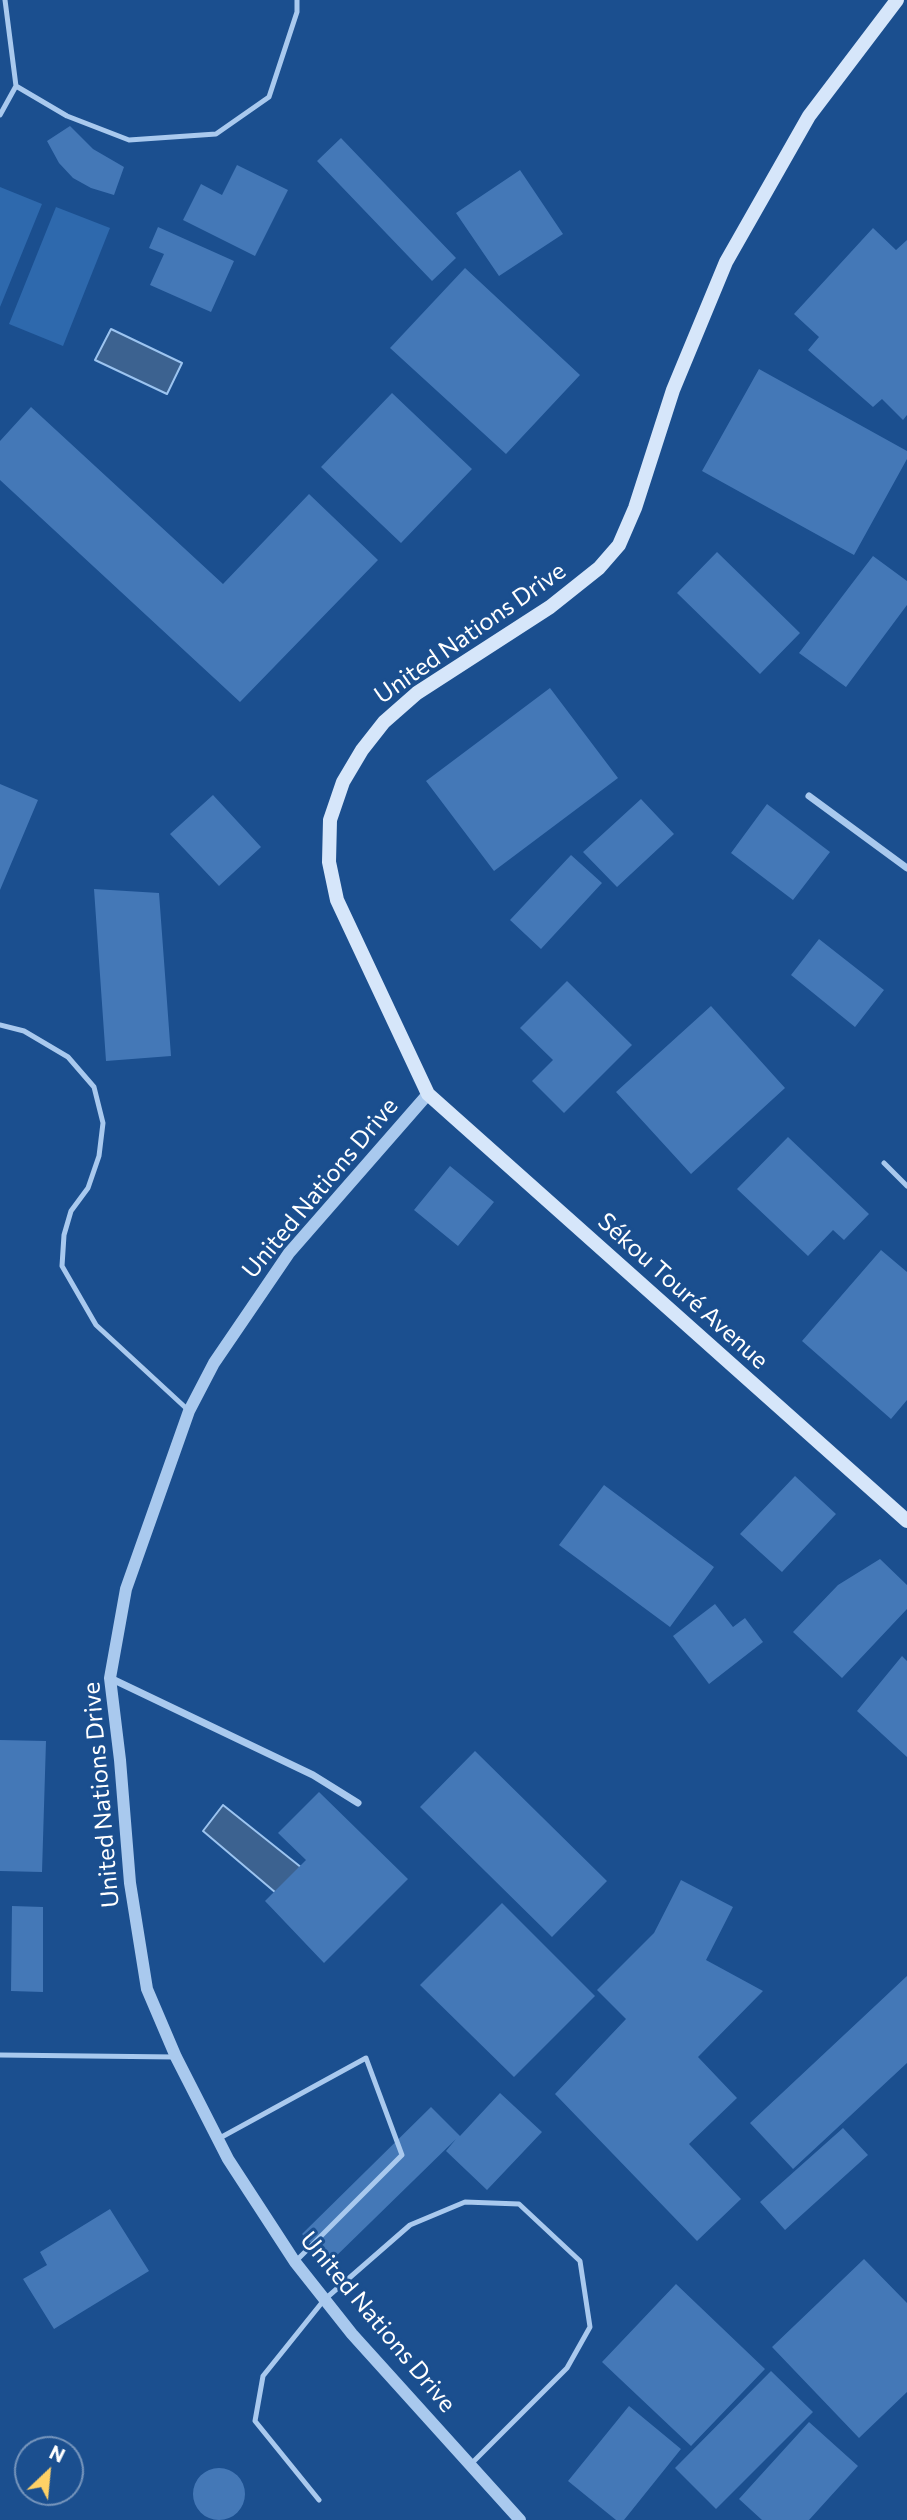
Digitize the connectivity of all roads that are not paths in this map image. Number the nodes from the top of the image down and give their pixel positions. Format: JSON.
{"nodes":[{"id":1,"x":5,"y":0,"type":"edge"},
{"id":2,"x":297,"y":0,"type":"edge"},
{"id":3,"x":897,"y":0,"type":"edge"},
{"id":4,"x":16,"y":86,"type":"junction"},
{"id":5,"x":0,"y":115,"type":"edge"},
{"id":6,"x":809,"y":796,"type":"dead end"},
{"id":7,"x":907,"y":868,"type":"edge"},
{"id":8,"x":0,"y":1025,"type":"edge"},
{"id":9,"x":428,"y":1094,"type":"junction"},
{"id":10,"x":884,"y":1163,"type":"dead end"},
{"id":11,"x":907,"y":1186,"type":"edge"},
{"id":12,"x":189,"y":1412,"type":"junction"},
{"id":13,"x":907,"y":1521,"type":"edge"},
{"id":14,"x":110,"y":1678,"type":"junction"},
{"id":15,"x":358,"y":1803,"type":"dead end"},
{"id":16,"x":0,"y":2055,"type":"edge"},
{"id":17,"x":176,"y":2057,"type":"junction"},
{"id":18,"x":218,"y":2139,"type":"junction"},
{"id":19,"x":295,"y":2262,"type":"junction"},
{"id":20,"x":324,"y":2300,"type":"junction"},
{"id":21,"x":469,"y":2465,"type":"junction"},
{"id":22,"x":319,"y":2500,"type":"dead end"},
{"id":23,"x":520,"y":2520,"type":"edge"}],
"edges":[{"from":1,"to":4,"type":"lane"},
{"from":2,"to":4,"type":"lane"},
{"from":3,"to":9,"type":"main road","name":"United Nations Drive"},
{"from":4,"to":5,"type":"lane"},
{"from":6,"to":7,"type":"street"},
{"from":8,"to":12,"type":"lane"},
{"from":9,"to":12,"type":"street","name":"United Nations Drive"},
{"from":9,"to":13,"type":"main road","name":"Sékou Touré Avenue"},
{"from":10,"to":11,"type":"lane"},
{"from":12,"to":14,"type":"street","name":"United Nations Drive"},
{"from":14,"to":15,"type":"street"},
{"from":14,"to":17,"type":"street","name":"United Nations Drive"},
{"from":16,"to":17,"type":"lane"},
{"from":17,"to":18,"type":"street","name":"United Nations Drive"},
{"from":18,"to":19,"type":"street","name":"United Nations Drive"},
{"from":18,"to":19,"type":"lane"},
{"from":19,"to":20,"type":"street","name":"United Nations Drive"},
{"from":20,"to":21,"type":"street","name":"United Nations Drive"},
{"from":20,"to":21,"type":"lane"},
{"from":20,"to":22,"type":"lane"},
{"from":21,"to":23,"type":"street","name":"United Nations Drive"}]}
